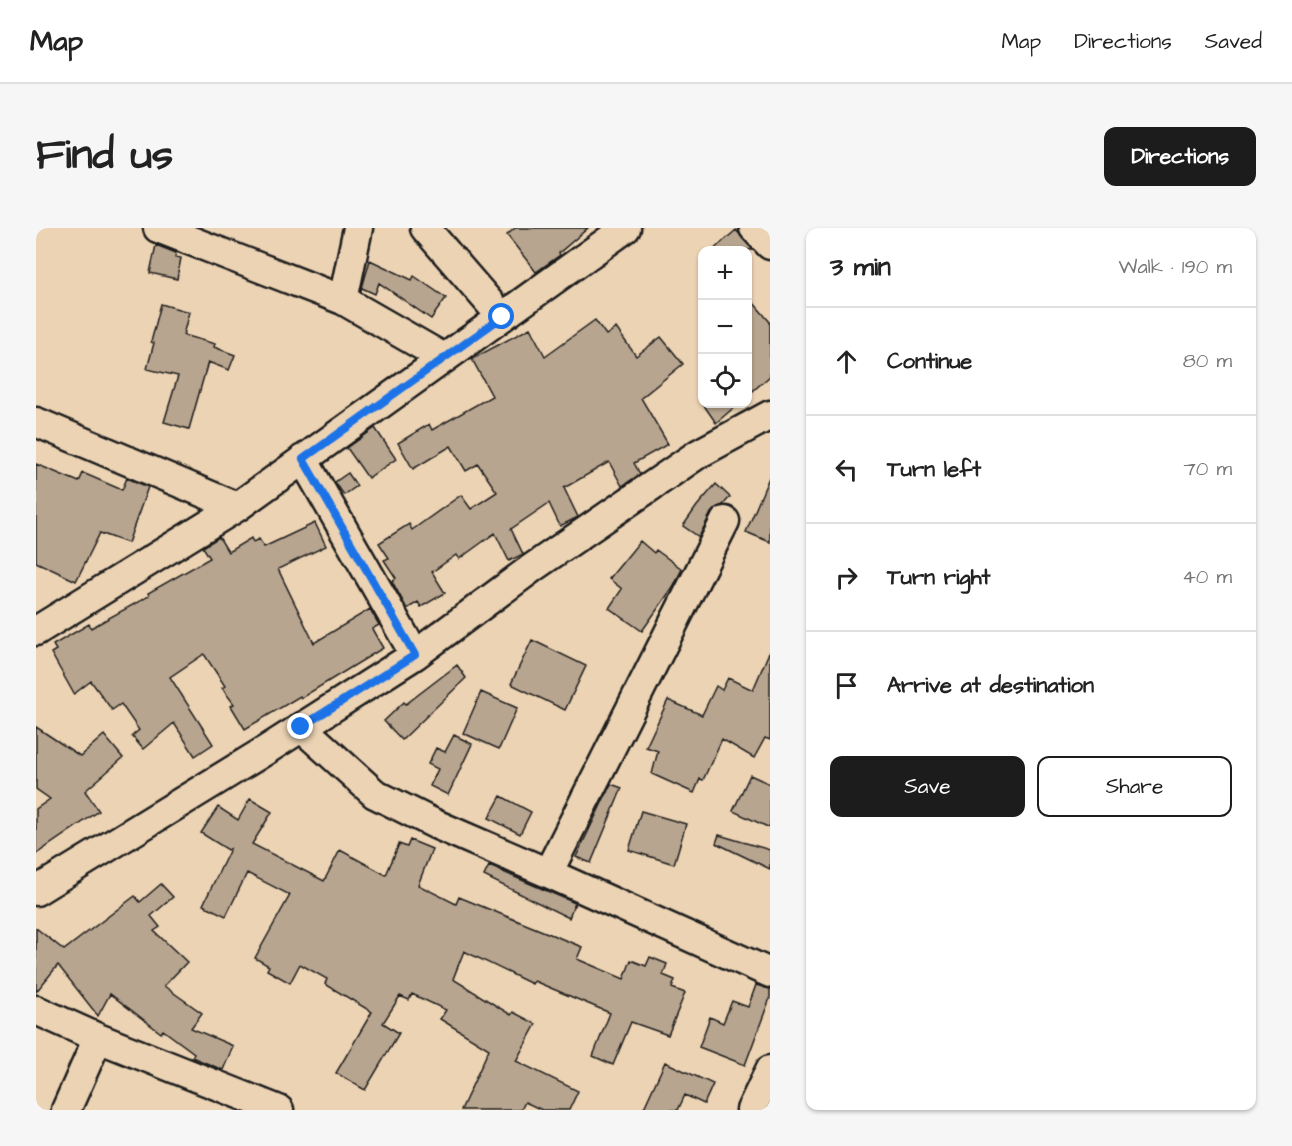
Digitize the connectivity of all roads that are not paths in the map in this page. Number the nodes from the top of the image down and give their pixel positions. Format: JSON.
{"nodes":[{"id":1,"x":158,"y":228,"type":"edge"},
{"id":2,"x":358,"y":228,"type":"edge"},
{"id":3,"x":425,"y":228,"type":"edge"},
{"id":4,"x":626,"y":228,"type":"edge"},
{"id":5,"x":754,"y":228,"type":"edge"},
{"id":6,"x":770,"y":245,"type":"edge"},
{"id":7,"x":344,"y":300,"type":"junction"},
{"id":8,"x":502,"y":317,"type":"junction"},
{"id":9,"x":444,"y":358,"type":"junction"},
{"id":10,"x":770,"y":415,"type":"edge"},
{"id":11,"x":36,"y":422,"type":"edge"},
{"id":12,"x":303,"y":459,"type":"junction"},
{"id":13,"x":237,"y":507,"type":"junction"},
{"id":14,"x":725,"y":521,"type":"dead end"},
{"id":15,"x":36,"y":631,"type":"edge"},
{"id":16,"x":415,"y":655,"type":"junction"},
{"id":17,"x":301,"y":727,"type":"junction"},
{"id":18,"x":548,"y":873,"type":"junction"},
{"id":19,"x":38,"y":886,"type":"edge"},
{"id":20,"x":770,"y":973,"type":"edge"},
{"id":21,"x":36,"y":1010,"type":"edge"},
{"id":22,"x":98,"y":1038,"type":"junction"},
{"id":23,"x":770,"y":1070,"type":"edge"},
{"id":24,"x":66,"y":1110,"type":"edge"},
{"id":25,"x":279,"y":1110,"type":"edge"},
{"id":26,"x":751,"y":1110,"type":"edge"}],
"edges":[{"from":1,"to":7,"type":"street"},
{"from":2,"to":7,"type":"street"},
{"from":3,"to":8,"type":"street"},
{"from":4,"to":8,"type":"street"},
{"from":5,"to":6,"type":"street"},
{"from":7,"to":9,"type":"street"},
{"from":8,"to":9,"type":"street"},
{"from":9,"to":12,"type":"street"},
{"from":10,"to":16,"type":"street"},
{"from":11,"to":13,"type":"street"},
{"from":12,"to":13,"type":"street"},
{"from":12,"to":16,"type":"street"},
{"from":13,"to":15,"type":"street"},
{"from":14,"to":18,"type":"street"},
{"from":16,"to":17,"type":"street"},
{"from":17,"to":18,"type":"street"},
{"from":17,"to":19,"type":"street"},
{"from":18,"to":20,"type":"street"},
{"from":21,"to":22,"type":"street"},
{"from":22,"to":24,"type":"street"},
{"from":22,"to":25,"type":"street"},
{"from":23,"to":26,"type":"street"}]}
